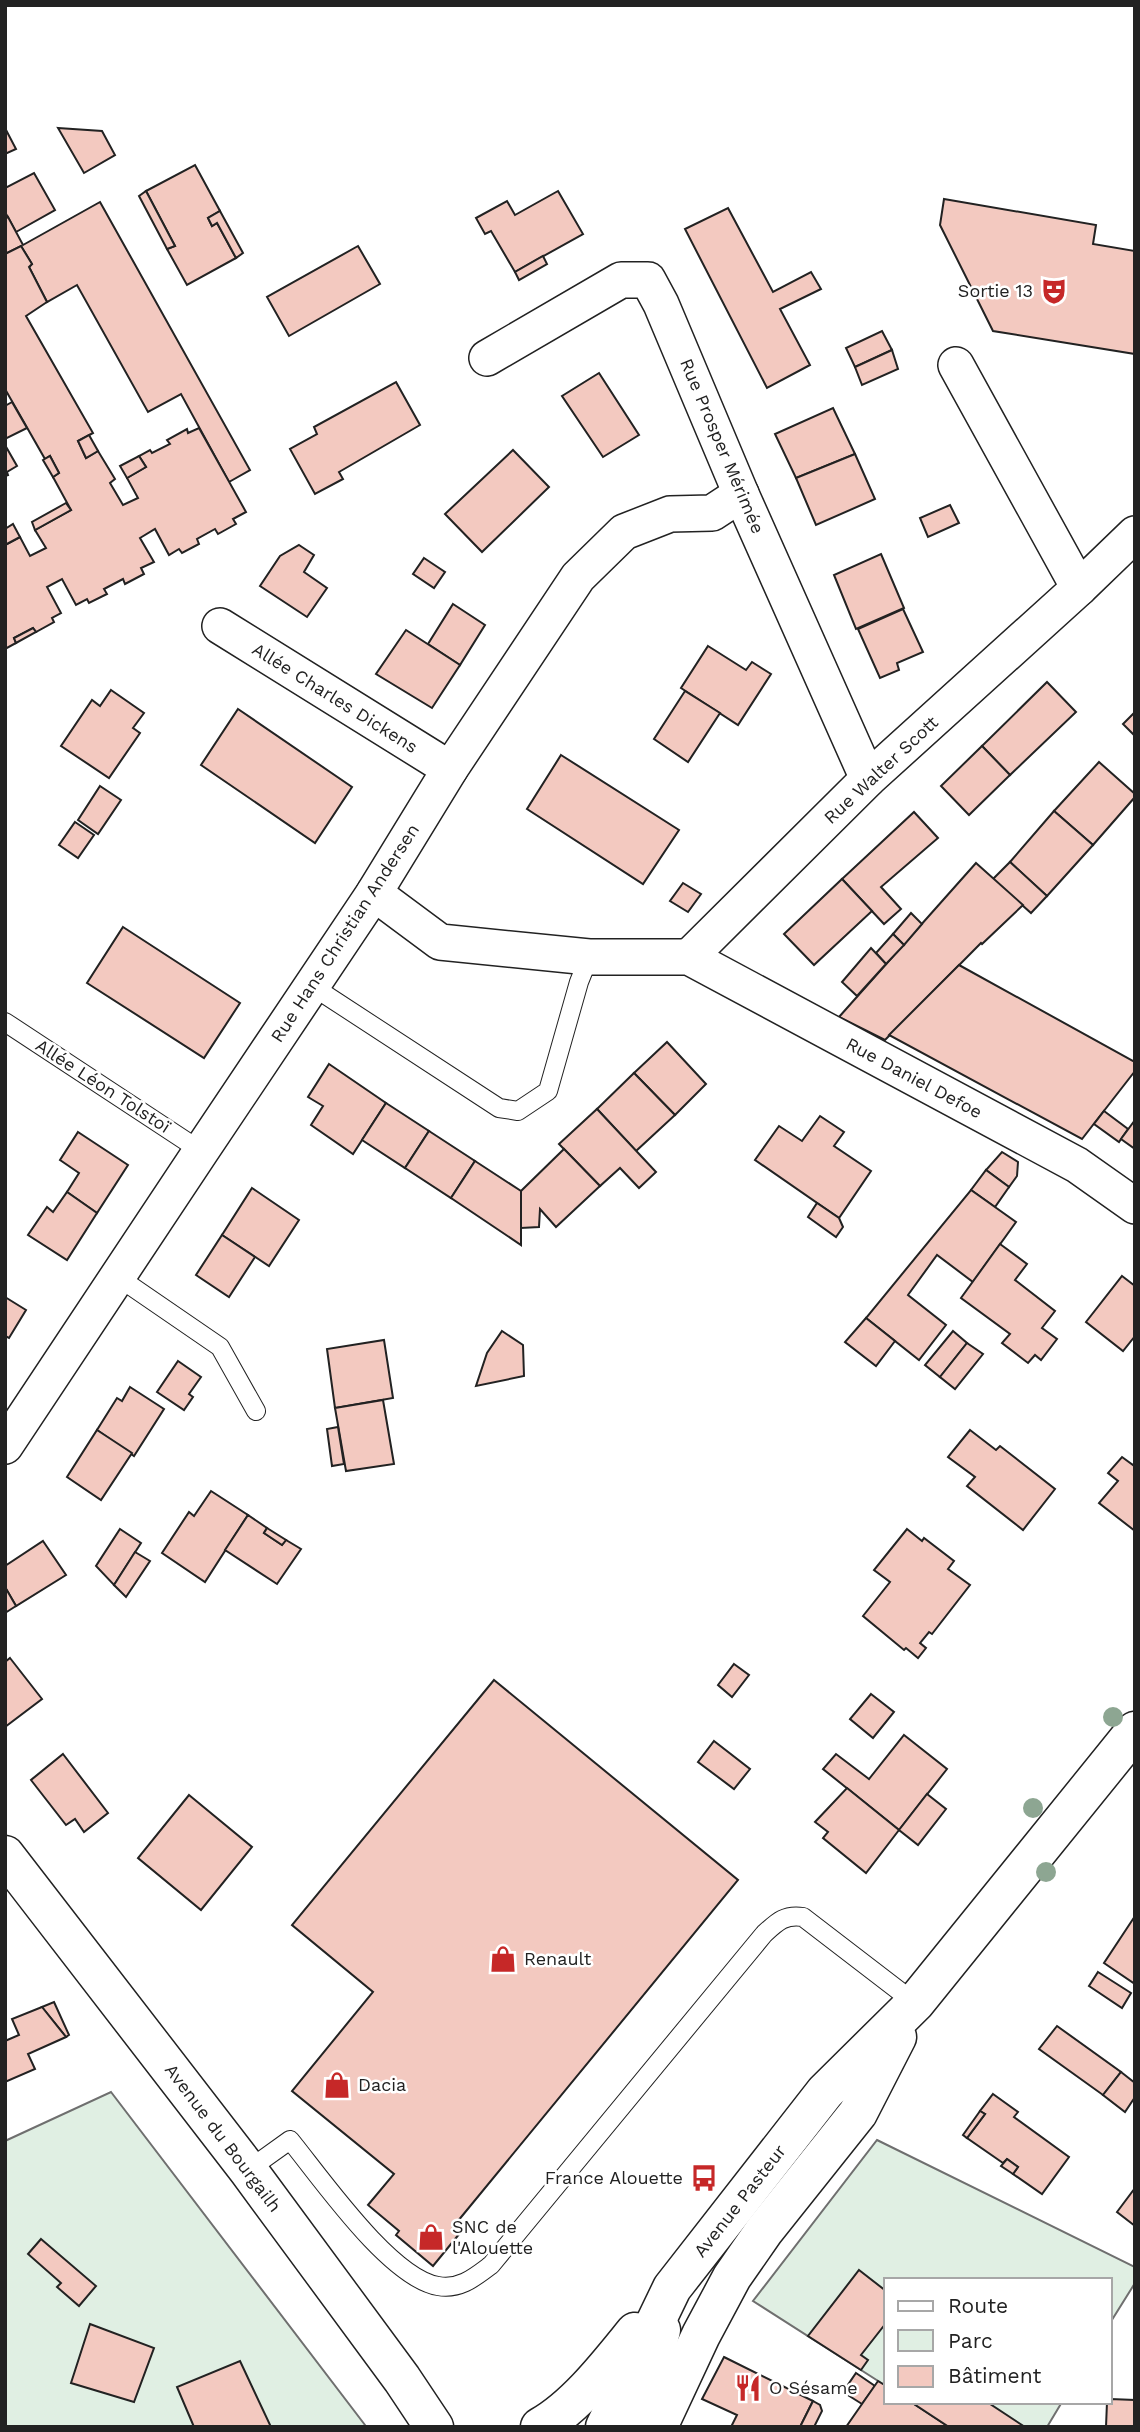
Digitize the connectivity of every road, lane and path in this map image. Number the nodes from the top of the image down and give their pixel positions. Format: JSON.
{"nodes":[{"id":1,"x":487,"y":358,"type":"dead end"},
{"id":2,"x":957,"y":365,"type":"dead end"},
{"id":3,"x":741,"y":494,"type":"junction"},
{"id":4,"x":1135,"y":534,"type":"edge"},
{"id":5,"x":1079,"y":588,"type":"junction"},
{"id":6,"x":220,"y":626,"type":"dead end"},
{"id":7,"x":450,"y":769,"type":"junction"},
{"id":8,"x":868,"y":779,"type":"junction"},
{"id":9,"x":374,"y":893,"type":"junction"},
{"id":10,"x":589,"y":957,"type":"junction"},
{"id":11,"x":689,"y":957,"type":"junction"},
{"id":12,"x":312,"y":986,"type":"junction"},
{"id":13,"x":5,"y":1022,"type":"edge"},
{"id":14,"x":201,"y":1151,"type":"junction"},
{"id":15,"x":1135,"y":1206,"type":"edge"},
{"id":16,"x":118,"y":1277,"type":"junction"},
{"id":17,"x":256,"y":1411,"type":"dead end"},
{"id":18,"x":5,"y":1447,"type":"edge"},
{"id":19,"x":1128,"y":1749,"type":"edge"},
{"id":20,"x":5,"y":1855,"type":"edge"},
{"id":21,"x":915,"y":2004,"type":"junction"},
{"id":22,"x":248,"y":2169,"type":"junction"},
{"id":23,"x":672,"y":2288,"type":"junction"},
{"id":24,"x":434,"y":2427,"type":"edge"},
{"id":25,"x":540,"y":2427,"type":"edge"},
{"id":26,"x":605,"y":2427,"type":"edge"},
{"id":27,"x":633,"y":2427,"type":"edge"},
{"id":28,"x":658,"y":2427,"type":"edge"}],
"edges":[{"from":1,"to":3,"type":"street","name":"Rue Prosper Mérimée"},
{"from":2,"to":5,"type":"street"},
{"from":3,"to":7,"type":"street","name":"Rue Hans Christian Andersen"},
{"from":3,"to":8,"type":"street","name":"Rue Prosper Mérimée"},
{"from":4,"to":5,"type":"street","name":"Rue Walter Scott"},
{"from":5,"to":8,"type":"street","name":"Rue Walter Scott"},
{"from":6,"to":7,"type":"street","name":"Allée Charles Dickens"},
{"from":7,"to":9,"type":"street","name":"Rue Hans Christian Andersen"},
{"from":8,"to":11,"type":"street","name":"Rue Walter Scott"},
{"from":9,"to":10,"type":"street"},
{"from":9,"to":12,"type":"street","name":"Rue Hans Christian Andersen"},
{"from":10,"to":11,"type":"street"},
{"from":10,"to":12,"type":"lane"},
{"from":11,"to":15,"type":"street","name":"Rue Daniel Defoe"},
{"from":12,"to":14,"type":"street","name":"Rue Hans Christian Andersen"},
{"from":13,"to":14,"type":"lane","name":"Allée Léon Tolstoï"},
{"from":14,"to":16,"type":"street","name":"Rue Hans Christian Andersen"},
{"from":16,"to":17,"type":"lane"},
{"from":16,"to":18,"type":"street","name":"Rue Hans Christian Andersen"},
{"from":19,"to":21,"type":"main road","name":"Avenue Pasteur"},
{"from":20,"to":22,"type":"main road","name":"Avenue du Bourgailh"},
{"from":21,"to":22,"type":"lane"},
{"from":21,"to":23,"type":"main road","name":"Avenue Pasteur"},
{"from":21,"to":28,"type":"main road","name":"Avenue Pasteur"},
{"from":22,"to":24,"type":"main road","name":"Avenue du Bourgailh"},
{"from":23,"to":25,"type":"main road"},
{"from":23,"to":26,"type":"main road","name":"Avenue Pasteur"},
{"from":23,"to":27,"type":"main road"}]}
